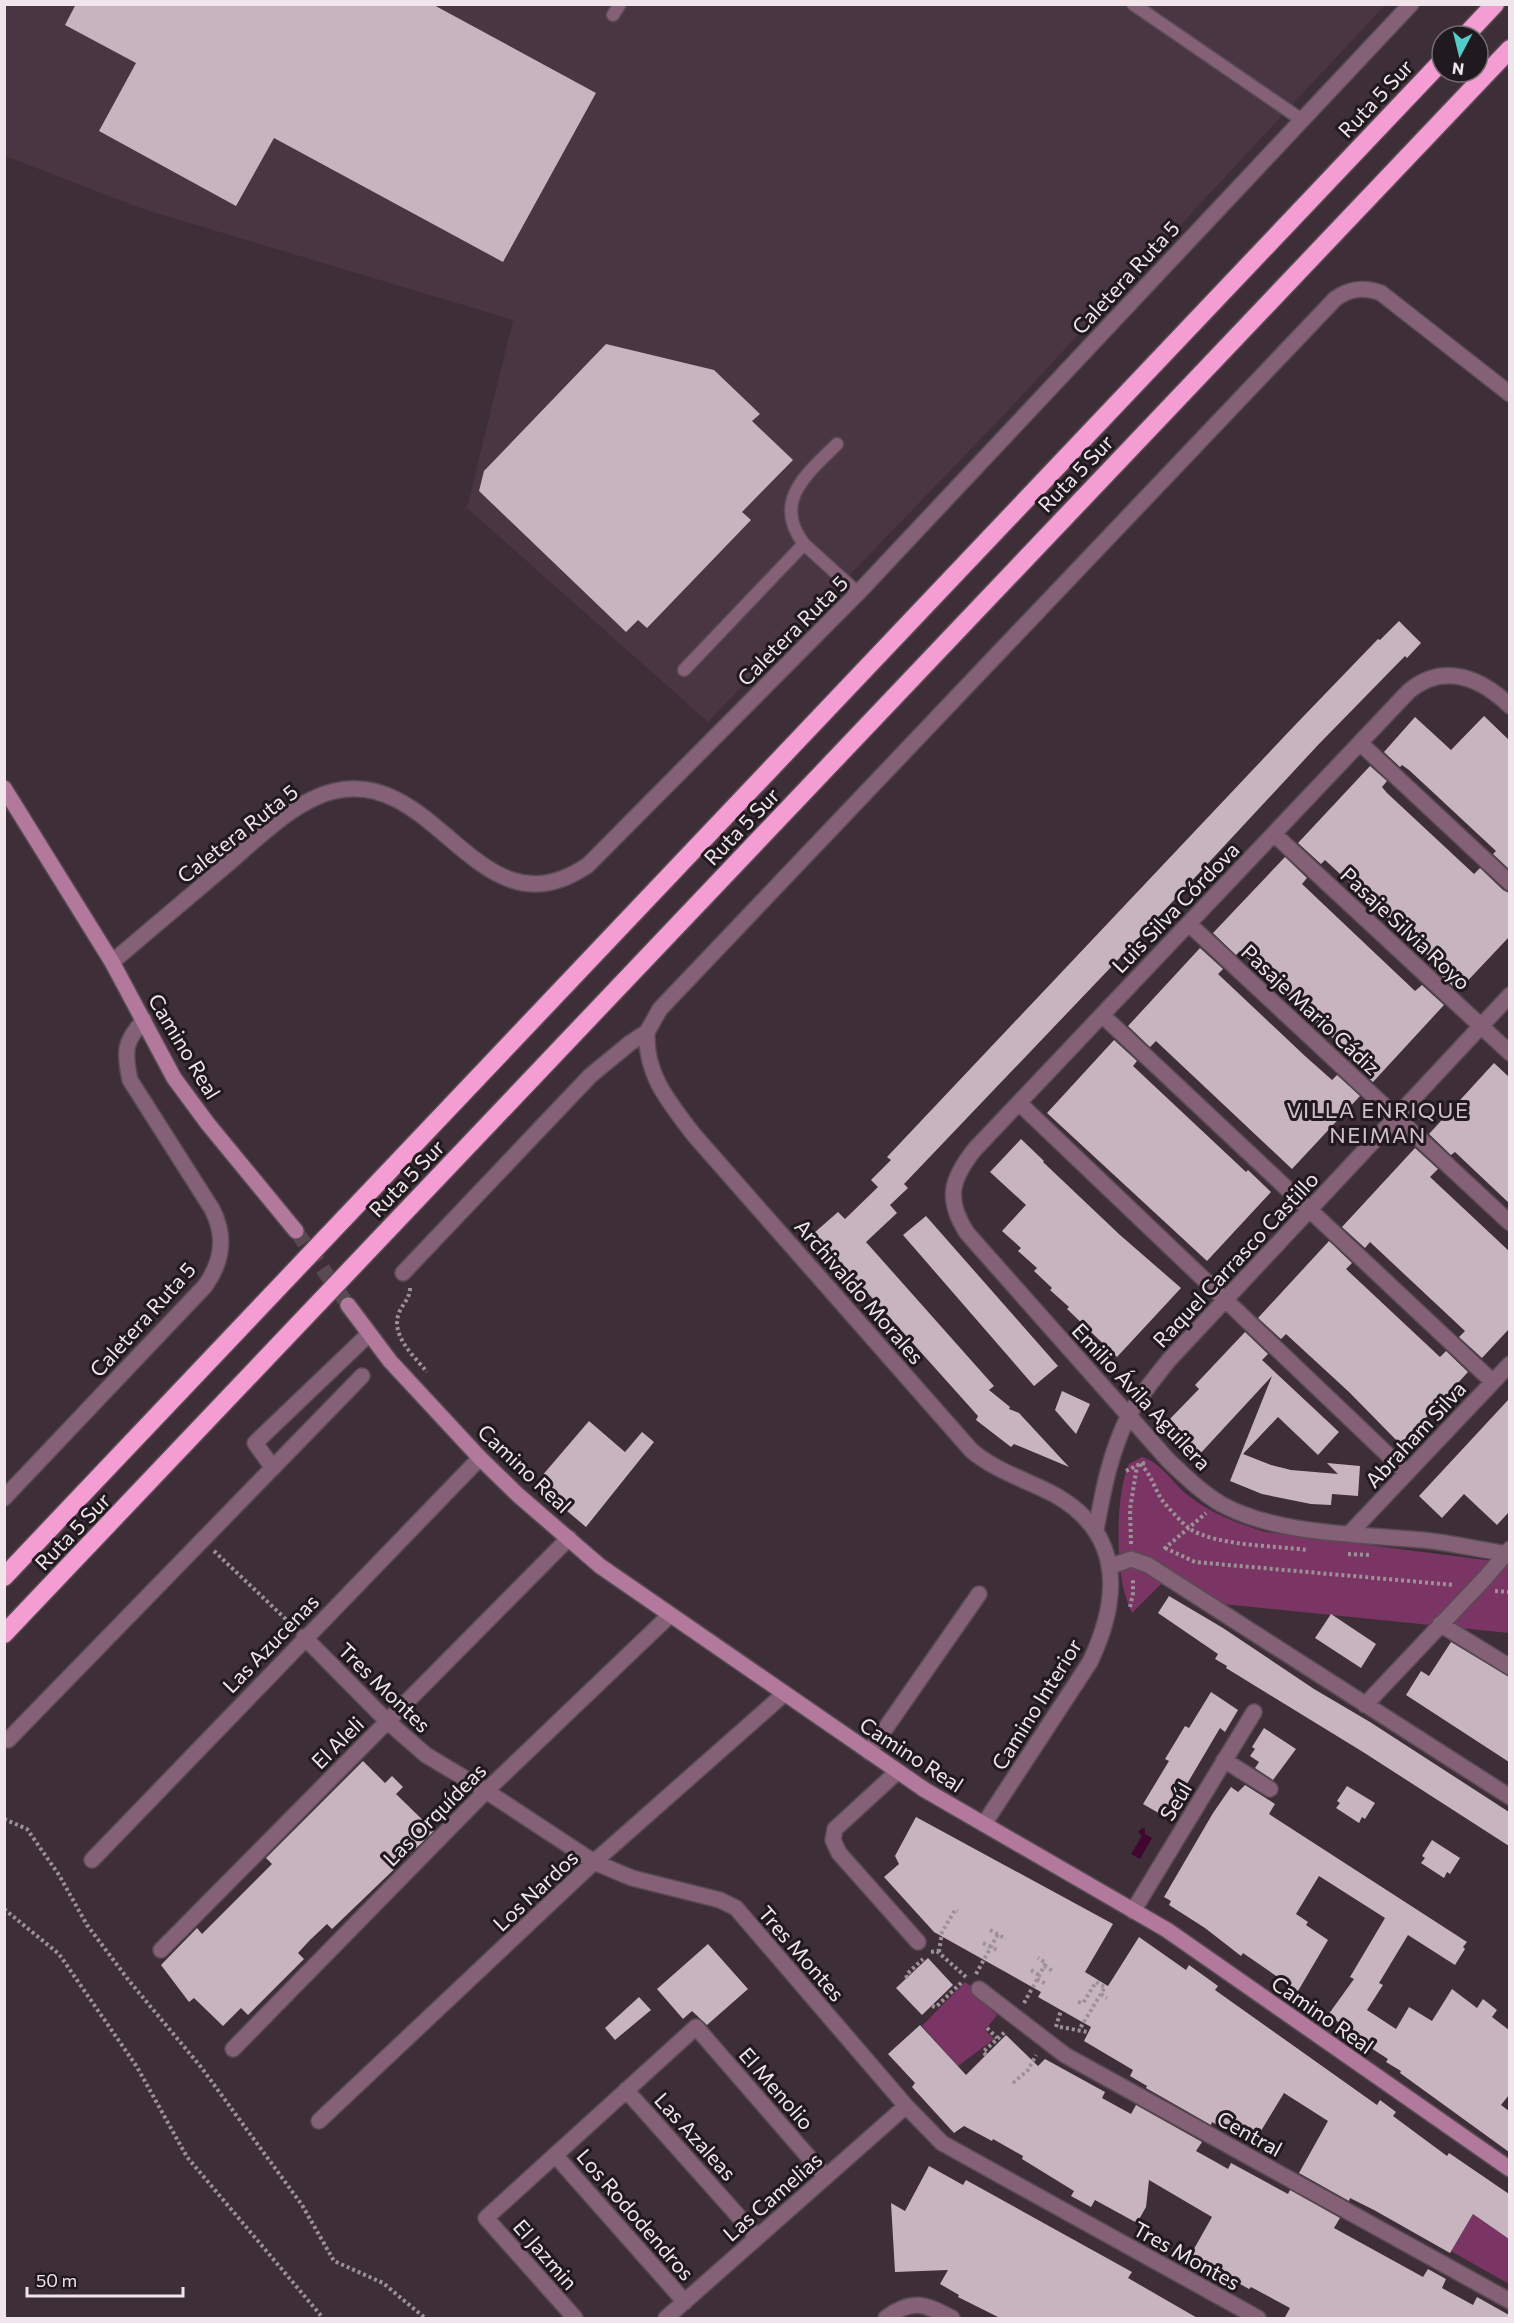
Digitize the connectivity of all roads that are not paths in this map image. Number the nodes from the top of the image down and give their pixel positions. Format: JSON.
{"nodes":[{"id":1,"x":620,"y":4,"type":"edge"},
{"id":2,"x":1133,"y":4,"type":"edge"},
{"id":3,"x":1410,"y":4,"type":"edge"},
{"id":4,"x":1495,"y":4,"type":"edge"},
{"id":5,"x":612,"y":15,"type":"dead end"},
{"id":6,"x":1476,"y":24,"type":"edge"},
{"id":7,"x":1509,"y":49,"type":"edge"},
{"id":8,"x":1430,"y":74,"type":"edge"},
{"id":9,"x":1302,"y":120,"type":"junction"},
{"id":10,"x":1509,"y":394,"type":"edge"},
{"id":11,"x":837,"y":444,"type":"dead end"},
{"id":12,"x":804,"y":544,"type":"junction"},
{"id":13,"x":858,"y":593,"type":"junction"},
{"id":14,"x":684,"y":670,"type":"dead end"},
{"id":15,"x":1509,"y":706,"type":"edge"},
{"id":16,"x":1360,"y":743,"type":"junction"},
{"id":17,"x":4,"y":788,"type":"edge"},
{"id":18,"x":1274,"y":834,"type":"junction"},
{"id":19,"x":1509,"y":883,"type":"edge"},
{"id":20,"x":1189,"y":924,"type":"junction"},
{"id":21,"x":112,"y":962,"type":"junction"},
{"id":22,"x":1509,"y":995,"type":"edge"},
{"id":23,"x":1102,"y":1015,"type":"junction"},
{"id":24,"x":144,"y":1020,"type":"junction"},
{"id":25,"x":1481,"y":1026,"type":"junction"},
{"id":26,"x":647,"y":1032,"type":"junction"},
{"id":27,"x":1509,"y":1053,"type":"edge"},
{"id":28,"x":1019,"y":1103,"type":"junction"},
{"id":29,"x":1396,"y":1117,"type":"junction"},
{"id":30,"x":952,"y":1192,"type":"joint"},
{"id":31,"x":1309,"y":1210,"type":"junction"},
{"id":32,"x":1509,"y":1223,"type":"edge"},
{"id":33,"x":296,"y":1230,"type":"tunnel mouth"},
{"id":34,"x":403,"y":1273,"type":"road end"},
{"id":35,"x":1225,"y":1300,"type":"junction"},
{"id":36,"x":348,"y":1305,"type":"tunnel mouth"},
{"id":37,"x":369,"y":1334,"type":"junction"},
{"id":38,"x":1509,"y":1364,"type":"edge"},
{"id":39,"x":362,"y":1377,"type":"dead end"},
{"id":40,"x":1493,"y":1382,"type":"junction"},
{"id":41,"x":1129,"y":1416,"type":"junction"},
{"id":42,"x":480,"y":1458,"type":"junction"},
{"id":43,"x":273,"y":1468,"type":"junction"},
{"id":44,"x":1407,"y":1473,"type":"junction"},
{"id":45,"x":4,"y":1498,"type":"edge"},
{"id":46,"x":1096,"y":1530,"type":"junction"},
{"id":47,"x":1350,"y":1533,"type":"junction"},
{"id":48,"x":569,"y":1538,"type":"junction"},
{"id":49,"x":1508,"y":1552,"type":"edge"},
{"id":50,"x":1109,"y":1568,"type":"junction"},
{"id":51,"x":4,"y":1578,"type":"edge"},
{"id":52,"x":979,"y":1594,"type":"dead end"},
{"id":53,"x":670,"y":1615,"type":"junction"},
{"id":54,"x":1440,"y":1624,"type":"junction"},
{"id":55,"x":4,"y":1634,"type":"edge"},
{"id":56,"x":304,"y":1637,"type":"junction"},
{"id":57,"x":1509,"y":1667,"type":"edge"},
{"id":58,"x":784,"y":1694,"type":"junction"},
{"id":59,"x":1365,"y":1705,"type":"junction"},
{"id":60,"x":1254,"y":1712,"type":"dead end"},
{"id":61,"x":387,"y":1721,"type":"junction"},
{"id":62,"x":8,"y":1740,"type":"dead end"},
{"id":63,"x":869,"y":1752,"type":"junction"},
{"id":64,"x":1224,"y":1760,"type":"junction"},
{"id":65,"x":897,"y":1772,"type":"junction"},
{"id":66,"x":1270,"y":1789,"type":"dead end"},
{"id":67,"x":486,"y":1791,"type":"junction"},
{"id":68,"x":1509,"y":1797,"type":"edge"},
{"id":69,"x":984,"y":1824,"type":"junction"},
{"id":70,"x":92,"y":1860,"type":"dead end"},
{"id":71,"x":594,"y":1862,"type":"junction"},
{"id":72,"x":1133,"y":1911,"type":"junction"},
{"id":73,"x":918,"y":1942,"type":"dead end"},
{"id":74,"x":160,"y":1950,"type":"dead end"},
{"id":75,"x":979,"y":1989,"type":"dead end"},
{"id":76,"x":233,"y":2049,"type":"dead end"},
{"id":77,"x":626,"y":2090,"type":"junction"},
{"id":78,"x":906,"y":2106,"type":"junction"},
{"id":79,"x":319,"y":2121,"type":"dead end"},
{"id":80,"x":555,"y":2155,"type":"junction"},
{"id":81,"x":1509,"y":2169,"type":"edge"},
{"id":82,"x":826,"y":2177,"type":"junction"},
{"id":83,"x":757,"y":2237,"type":"junction"},
{"id":84,"x":1509,"y":2301,"type":"edge"},
{"id":85,"x":685,"y":2302,"type":"junction"},
{"id":86,"x":575,"y":2319,"type":"edge"},
{"id":87,"x":666,"y":2319,"type":"edge"},
{"id":88,"x":886,"y":2319,"type":"edge"},
{"id":89,"x":952,"y":2319,"type":"edge"},
{"id":90,"x":1258,"y":2319,"type":"edge"}],
"edges":[{"from":1,"to":5,"type":"lane"},
{"from":2,"to":9,"type":"lane"},
{"from":3,"to":9,"type":"street","name":"Caletera Ruta 5"},
{"from":4,"to":6,"type":"highway"},
{"from":7,"to":55,"type":"highway","name":"Ruta 5 Sur"},
{"from":8,"to":51,"type":"highway","name":"Ruta 5 Sur"},
{"from":9,"to":13,"type":"street","name":"Caletera Ruta 5"},
{"from":10,"to":26,"type":"street"},
{"from":11,"to":12,"type":"lane"},
{"from":12,"to":13,"type":"lane"},
{"from":12,"to":14,"type":"lane"},
{"from":13,"to":21,"type":"street","name":"Caletera Ruta 5"},
{"from":15,"to":16,"type":"street","name":"Luis Silva Córdova"},
{"from":16,"to":18,"type":"street","name":"Luis Silva Córdova"},
{"from":16,"to":19,"type":"street"},
{"from":17,"to":21,"type":"street","name":"Camino Real"},
{"from":18,"to":20,"type":"street","name":"Luis Silva Córdova"},
{"from":18,"to":25,"type":"street","name":"Pasaje Silvia Royo"},
{"from":20,"to":23,"type":"street","name":"Luis Silva Córdova"},
{"from":20,"to":29,"type":"street","name":"Pasaje Mario Cádiz"},
{"from":21,"to":24,"type":"street","name":"Camino Real"},
{"from":22,"to":25,"type":"street","name":"Raquel Carrasco Castillo"},
{"from":23,"to":28,"type":"street","name":"Luis Silva Córdova"},
{"from":23,"to":31,"type":"street"},
{"from":24,"to":33,"type":"street","name":"Camino Real"},
{"from":24,"to":45,"type":"street","name":"Caletera Ruta 5"},
{"from":25,"to":27,"type":"street","name":"Pasaje Silvia Royo"},
{"from":25,"to":29,"type":"street","name":"Raquel Carrasco Castillo"},
{"from":26,"to":34,"type":"street"},
{"from":26,"to":46,"type":"street","name":"Archivaldo Morales"},
{"from":28,"to":30,"type":"street","name":"Luis Silva Córdova"},
{"from":28,"to":35,"type":"street"},
{"from":29,"to":31,"type":"street","name":"Raquel Carrasco Castillo"},
{"from":29,"to":32,"type":"street","name":"Pasaje Mario Cádiz"},
{"from":30,"to":41,"type":"street","name":"Emilio Ávila Aguilera"},
{"from":31,"to":35,"type":"street","name":"Raquel Carrasco Castillo"},
{"from":31,"to":40,"type":"street"},
{"from":35,"to":41,"type":"street","name":"Raquel Carrasco Castillo"},
{"from":35,"to":44,"type":"street"},
{"from":36,"to":37,"type":"street","name":"Camino Real"},
{"from":37,"to":42,"type":"street","name":"Camino Real"},
{"from":37,"to":43,"type":"street"},
{"from":38,"to":40,"type":"street","name":"Abraham Silva"},
{"from":39,"to":43,"type":"street"},
{"from":40,"to":44,"type":"street","name":"Abraham Silva"},
{"from":41,"to":46,"type":"street","name":"Raquel Carrasco Castillo"},
{"from":41,"to":47,"type":"street","name":"Emilio Ávila Aguilera"},
{"from":42,"to":48,"type":"street","name":"Camino Real"},
{"from":42,"to":56,"type":"street","name":"Las Azucenas"},
{"from":43,"to":62,"type":"street"},
{"from":44,"to":47,"type":"street","name":"Abraham Silva"},
{"from":46,"to":50,"type":"street","name":"Camino Interior"},
{"from":47,"to":49,"type":"street","name":"Emilio Ávila Aguilera"},
{"from":48,"to":53,"type":"street","name":"Camino Real"},
{"from":48,"to":61,"type":"street","name":"El Aleli"},
{"from":49,"to":54,"type":"street"},
{"from":50,"to":59,"type":"street"},
{"from":50,"to":69,"type":"street","name":"Camino Interior"},
{"from":52,"to":63,"type":"street"},
{"from":53,"to":58,"type":"street","name":"Camino Real"},
{"from":53,"to":67,"type":"street","name":"Las Orquídeas"},
{"from":54,"to":57,"type":"street"},
{"from":54,"to":59,"type":"street"},
{"from":56,"to":61,"type":"street","name":"Tres Montes"},
{"from":56,"to":70,"type":"street","name":"Las Azucenas"},
{"from":58,"to":63,"type":"street","name":"Camino Real"},
{"from":58,"to":71,"type":"street","name":"Los Nardos"},
{"from":59,"to":68,"type":"street"},
{"from":60,"to":64,"type":"street","name":"Seúl"},
{"from":61,"to":67,"type":"street","name":"Tres Montes"},
{"from":61,"to":74,"type":"street","name":"El Aleli"},
{"from":63,"to":65,"type":"street","name":"Camino Real"},
{"from":64,"to":66,"type":"street"},
{"from":64,"to":72,"type":"street","name":"Seúl"},
{"from":65,"to":69,"type":"street","name":"Camino Real"},
{"from":65,"to":73,"type":"street"},
{"from":67,"to":71,"type":"street","name":"Tres Montes"},
{"from":67,"to":76,"type":"street","name":"Las Orquídeas"},
{"from":69,"to":72,"type":"street","name":"Camino Real"},
{"from":71,"to":78,"type":"street","name":"Tres Montes"},
{"from":71,"to":79,"type":"street","name":"Los Nardos"},
{"from":72,"to":81,"type":"street","name":"Camino Real"},
{"from":75,"to":84,"type":"street","name":"Central"},
{"from":77,"to":80,"type":"street"},
{"from":77,"to":82,"type":"street","name":"El Menolio"},
{"from":77,"to":83,"type":"street","name":"Las Azaleas"},
{"from":78,"to":82,"type":"street","name":"Las Camelias"},
{"from":78,"to":90,"type":"street","name":"Tres Montes"},
{"from":80,"to":85,"type":"street","name":"Los Rododendros"},
{"from":80,"to":86,"type":"street","name":"El Jazmin"},
{"from":82,"to":83,"type":"street","name":"Las Camelias"},
{"from":83,"to":85,"type":"street","name":"Las Camelias"},
{"from":85,"to":87,"type":"street","name":"Las Camelias"},
{"from":88,"to":89,"type":"street"}]}
